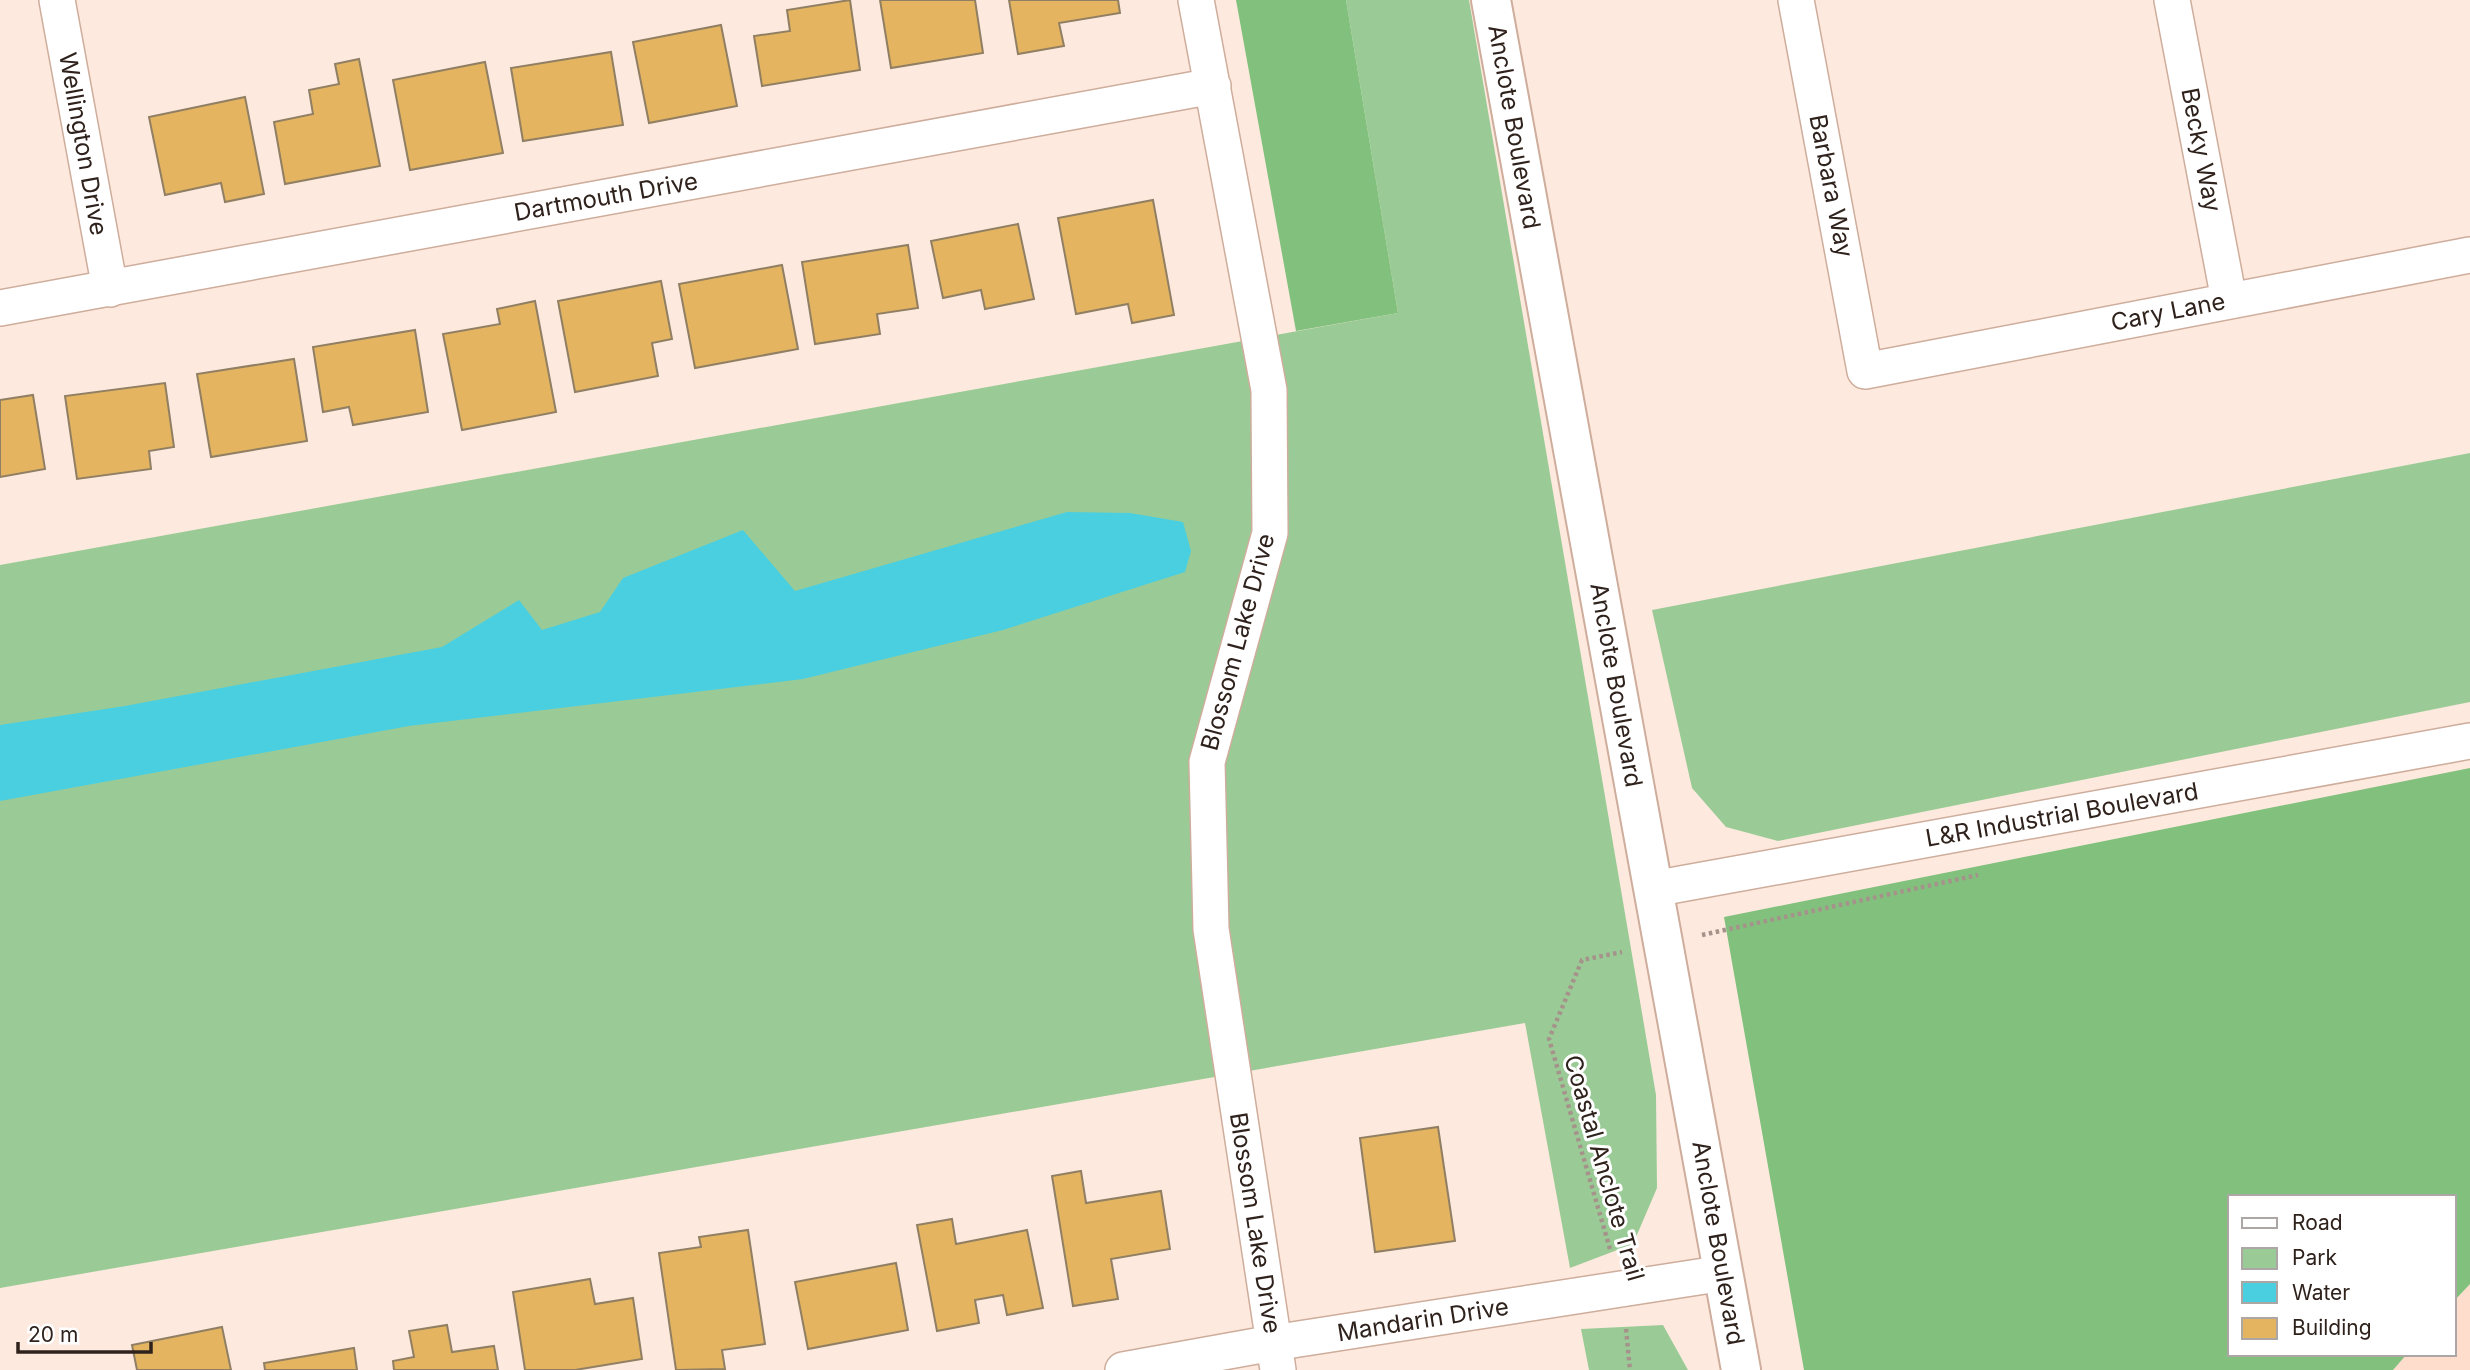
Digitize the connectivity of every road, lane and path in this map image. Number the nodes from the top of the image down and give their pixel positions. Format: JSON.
{"nodes":[{"id":1,"x":57,"y":0,"type":"edge"},
{"id":2,"x":1196,"y":0,"type":"edge"},
{"id":3,"x":1490,"y":0,"type":"edge"},
{"id":4,"x":1796,"y":0,"type":"edge"},
{"id":5,"x":2172,"y":0,"type":"edge"},
{"id":6,"x":1213,"y":86,"type":"junction"},
{"id":7,"x":2470,"y":255,"type":"edge"},
{"id":8,"x":110,"y":289,"type":"junction"},
{"id":9,"x":2229,"y":300,"type":"junction"},
{"id":10,"x":0,"y":308,"type":"edge"},
{"id":11,"x":1866,"y":371,"type":"joint"},
{"id":12,"x":2470,"y":741,"type":"edge"},
{"id":13,"x":1653,"y":889,"type":"junction"},
{"id":14,"x":1766,"y":922,"type":"dead end"},
{"id":15,"x":1663,"y":944,"type":"junction"},
{"id":16,"x":1724,"y":1273,"type":"junction"},
{"id":17,"x":1622,"y":1290,"type":"junction"},
{"id":18,"x":1276,"y":1357,"type":"edge"},
{"id":19,"x":1123,"y":1370,"type":"edge"},
{"id":20,"x":1630,"y":1370,"type":"edge"},
{"id":21,"x":1741,"y":1370,"type":"edge"}],
"edges":[{"from":1,"to":8,"type":"street","name":"Wellington Drive"},
{"from":2,"to":6,"type":"street","name":"Blossom Lake Drive"},
{"from":3,"to":13,"type":"street","name":"Anclote Boulevard"},
{"from":4,"to":11,"type":"street","name":"Barbara Way"},
{"from":5,"to":9,"type":"street","name":"Becky Way"},
{"from":6,"to":8,"type":"street","name":"Dartmouth Drive"},
{"from":6,"to":18,"type":"street","name":"Blossom Lake Drive"},
{"from":7,"to":9,"type":"street","name":"Cary Lane"},
{"from":8,"to":10,"type":"street","name":"Dartmouth Drive"},
{"from":9,"to":11,"type":"street","name":"Cary Lane"},
{"from":12,"to":13,"type":"street","name":"L&R Industrial Boulevard"},
{"from":13,"to":15,"type":"street","name":"Anclote Boulevard"},
{"from":14,"to":15,"type":"path","name":"Coastal Anclote Trail"},
{"from":15,"to":16,"type":"street","name":"Anclote Boulevard"},
{"from":15,"to":17,"type":"path","name":"Coastal Anclote Trail"},
{"from":16,"to":17,"type":"street","name":"Mandarin Drive"},
{"from":16,"to":21,"type":"street","name":"Anclote Boulevard"},
{"from":17,"to":18,"type":"street","name":"Mandarin Drive"},
{"from":17,"to":20,"type":"path","name":"Coastal Anclote Trail"},
{"from":18,"to":19,"type":"street","name":"Mandarin Drive"}]}
